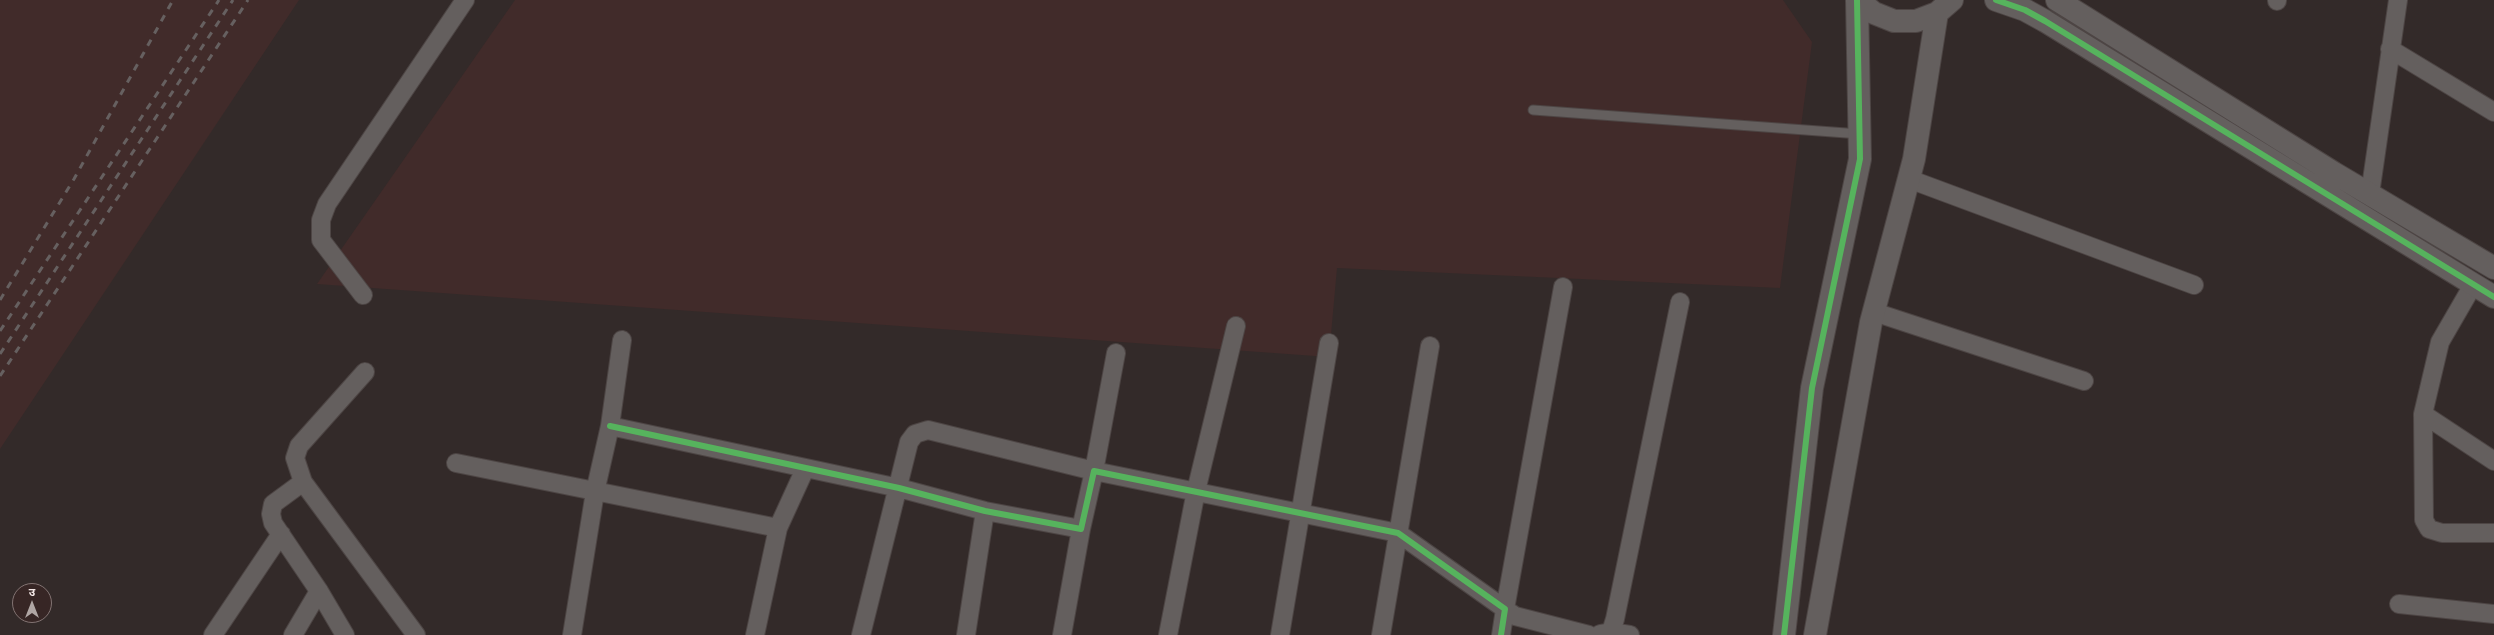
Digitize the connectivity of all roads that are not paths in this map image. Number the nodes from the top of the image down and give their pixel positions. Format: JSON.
{"nodes":[{"id":1,"x":465,"y":0,"type":"edge"},
{"id":2,"x":1858,"y":0,"type":"edge"},
{"id":3,"x":1996,"y":0,"type":"edge"},
{"id":4,"x":2057,"y":0,"type":"edge"},
{"id":5,"x":2398,"y":0,"type":"edge"},
{"id":6,"x":1944,"y":7,"type":"edge"},
{"id":7,"x":2390,"y":49,"type":"junction"},
{"id":8,"x":1533,"y":110,"type":"dead end"},
{"id":9,"x":2494,"y":112,"type":"edge"},
{"id":10,"x":1860,"y":134,"type":"junction"},
{"id":11,"x":2334,"y":172,"type":"junction"},
{"id":12,"x":1909,"y":179,"type":"junction"},
{"id":13,"x":2323,"y":192,"type":"junction"},
{"id":14,"x":2370,"y":194,"type":"junction"},
{"id":15,"x":2494,"y":268,"type":"edge"},
{"id":16,"x":2473,"y":285,"type":"junction"},
{"id":17,"x":2194,"y":286,"type":"dead end"},
{"id":18,"x":1563,"y":287,"type":"dead end"},
{"id":19,"x":363,"y":295,"type":"dead end"},
{"id":20,"x":2494,"y":297,"type":"edge"},
{"id":21,"x":1680,"y":302,"type":"dead end"},
{"id":22,"x":1874,"y":312,"type":"junction"},
{"id":23,"x":1236,"y":326,"type":"dead end"},
{"id":24,"x":622,"y":340,"type":"dead end"},
{"id":25,"x":1329,"y":343,"type":"dead end"},
{"id":26,"x":1430,"y":346,"type":"dead end"},
{"id":27,"x":1116,"y":353,"type":"dead end"},
{"id":28,"x":365,"y":372,"type":"dead end"},
{"id":29,"x":2084,"y":381,"type":"dead end"},
{"id":30,"x":2422,"y":414,"type":"junction"},
{"id":31,"x":610,"y":426,"type":"junction"},
{"id":32,"x":2494,"y":461,"type":"edge"},
{"id":33,"x":456,"y":463,"type":"dead end"},
{"id":34,"x":804,"y":469,"type":"junction"},
{"id":35,"x":1094,"y":471,"type":"junction"},
{"id":36,"x":303,"y":482,"type":"junction"},
{"id":37,"x":899,"y":488,"type":"junction"},
{"id":38,"x":1196,"y":491,"type":"junction"},
{"id":39,"x":595,"y":492,"type":"junction"},
{"id":40,"x":985,"y":511,"type":"junction"},
{"id":41,"x":1301,"y":512,"type":"junction"},
{"id":42,"x":778,"y":528,"type":"junction"},
{"id":43,"x":1081,"y":529,"type":"junction"},
{"id":44,"x":1398,"y":533,"type":"junction"},
{"id":45,"x":2494,"y":533,"type":"edge"},
{"id":46,"x":281,"y":534,"type":"junction"},
{"id":47,"x":319,"y":591,"type":"junction"},
{"id":48,"x":2399,"y":604,"type":"dead end"},
{"id":49,"x":1505,"y":609,"type":"junction"},
{"id":50,"x":2494,"y":614,"type":"edge"},
{"id":51,"x":1605,"y":634,"type":"edge"},
{"id":52,"x":213,"y":635,"type":"edge"},
{"id":53,"x":293,"y":635,"type":"edge"},
{"id":54,"x":345,"y":635,"type":"edge"},
{"id":55,"x":416,"y":635,"type":"edge"},
{"id":56,"x":572,"y":635,"type":"edge"},
{"id":57,"x":755,"y":635,"type":"edge"},
{"id":58,"x":861,"y":635,"type":"edge"},
{"id":59,"x":966,"y":635,"type":"edge"},
{"id":60,"x":1062,"y":635,"type":"edge"},
{"id":61,"x":1168,"y":635,"type":"edge"},
{"id":62,"x":1280,"y":635,"type":"edge"},
{"id":63,"x":1381,"y":635,"type":"edge"},
{"id":64,"x":1501,"y":635,"type":"edge"},
{"id":65,"x":1589,"y":635,"type":"edge"},
{"id":66,"x":1630,"y":635,"type":"edge"},
{"id":67,"x":1784,"y":635,"type":"edge"},
{"id":68,"x":1815,"y":635,"type":"edge"}],
"edges":[{"from":1,"to":19,"type":"street"},
{"from":2,"to":6,"type":"street"},
{"from":2,"to":10,"type":"street"},
{"from":3,"to":13,"type":"street"},
{"from":4,"to":11,"type":"street"},
{"from":5,"to":7,"type":"street"},
{"from":6,"to":12,"type":"street"},
{"from":7,"to":9,"type":"street"},
{"from":7,"to":14,"type":"street"},
{"from":8,"to":10,"type":"lane"},
{"from":10,"to":67,"type":"street"},
{"from":11,"to":13,"type":"street"},
{"from":11,"to":14,"type":"street"},
{"from":12,"to":17,"type":"street"},
{"from":12,"to":22,"type":"street"},
{"from":13,"to":16,"type":"street"},
{"from":14,"to":15,"type":"street"},
{"from":16,"to":20,"type":"street"},
{"from":16,"to":30,"type":"street"},
{"from":18,"to":49,"type":"street"},
{"from":21,"to":51,"type":"street"},
{"from":22,"to":29,"type":"street"},
{"from":22,"to":68,"type":"street"},
{"from":23,"to":38,"type":"street"},
{"from":24,"to":31,"type":"street"},
{"from":25,"to":41,"type":"street"},
{"from":26,"to":44,"type":"street"},
{"from":27,"to":35,"type":"street"},
{"from":28,"to":36,"type":"street"},
{"from":30,"to":32,"type":"street"},
{"from":30,"to":45,"type":"street"},
{"from":31,"to":34,"type":"street"},
{"from":31,"to":39,"type":"street"},
{"from":33,"to":39,"type":"street"},
{"from":34,"to":37,"type":"street"},
{"from":34,"to":42,"type":"street"},
{"from":35,"to":37,"type":"street"},
{"from":35,"to":38,"type":"street"},
{"from":35,"to":43,"type":"street"},
{"from":36,"to":46,"type":"street"},
{"from":36,"to":55,"type":"street"},
{"from":37,"to":40,"type":"street"},
{"from":37,"to":58,"type":"street"},
{"from":38,"to":41,"type":"street"},
{"from":38,"to":61,"type":"street"},
{"from":39,"to":42,"type":"street"},
{"from":39,"to":56,"type":"street"},
{"from":40,"to":43,"type":"street"},
{"from":40,"to":59,"type":"street"},
{"from":41,"to":44,"type":"street"},
{"from":41,"to":62,"type":"street"},
{"from":42,"to":57,"type":"street"},
{"from":43,"to":60,"type":"street"},
{"from":44,"to":49,"type":"street"},
{"from":44,"to":63,"type":"street"},
{"from":46,"to":47,"type":"street"},
{"from":46,"to":52,"type":"street"},
{"from":47,"to":53,"type":"street"},
{"from":47,"to":54,"type":"street"},
{"from":48,"to":50,"type":"street"},
{"from":49,"to":64,"type":"street"},
{"from":49,"to":65,"type":"street"},
{"from":51,"to":66,"type":"street"}]}
